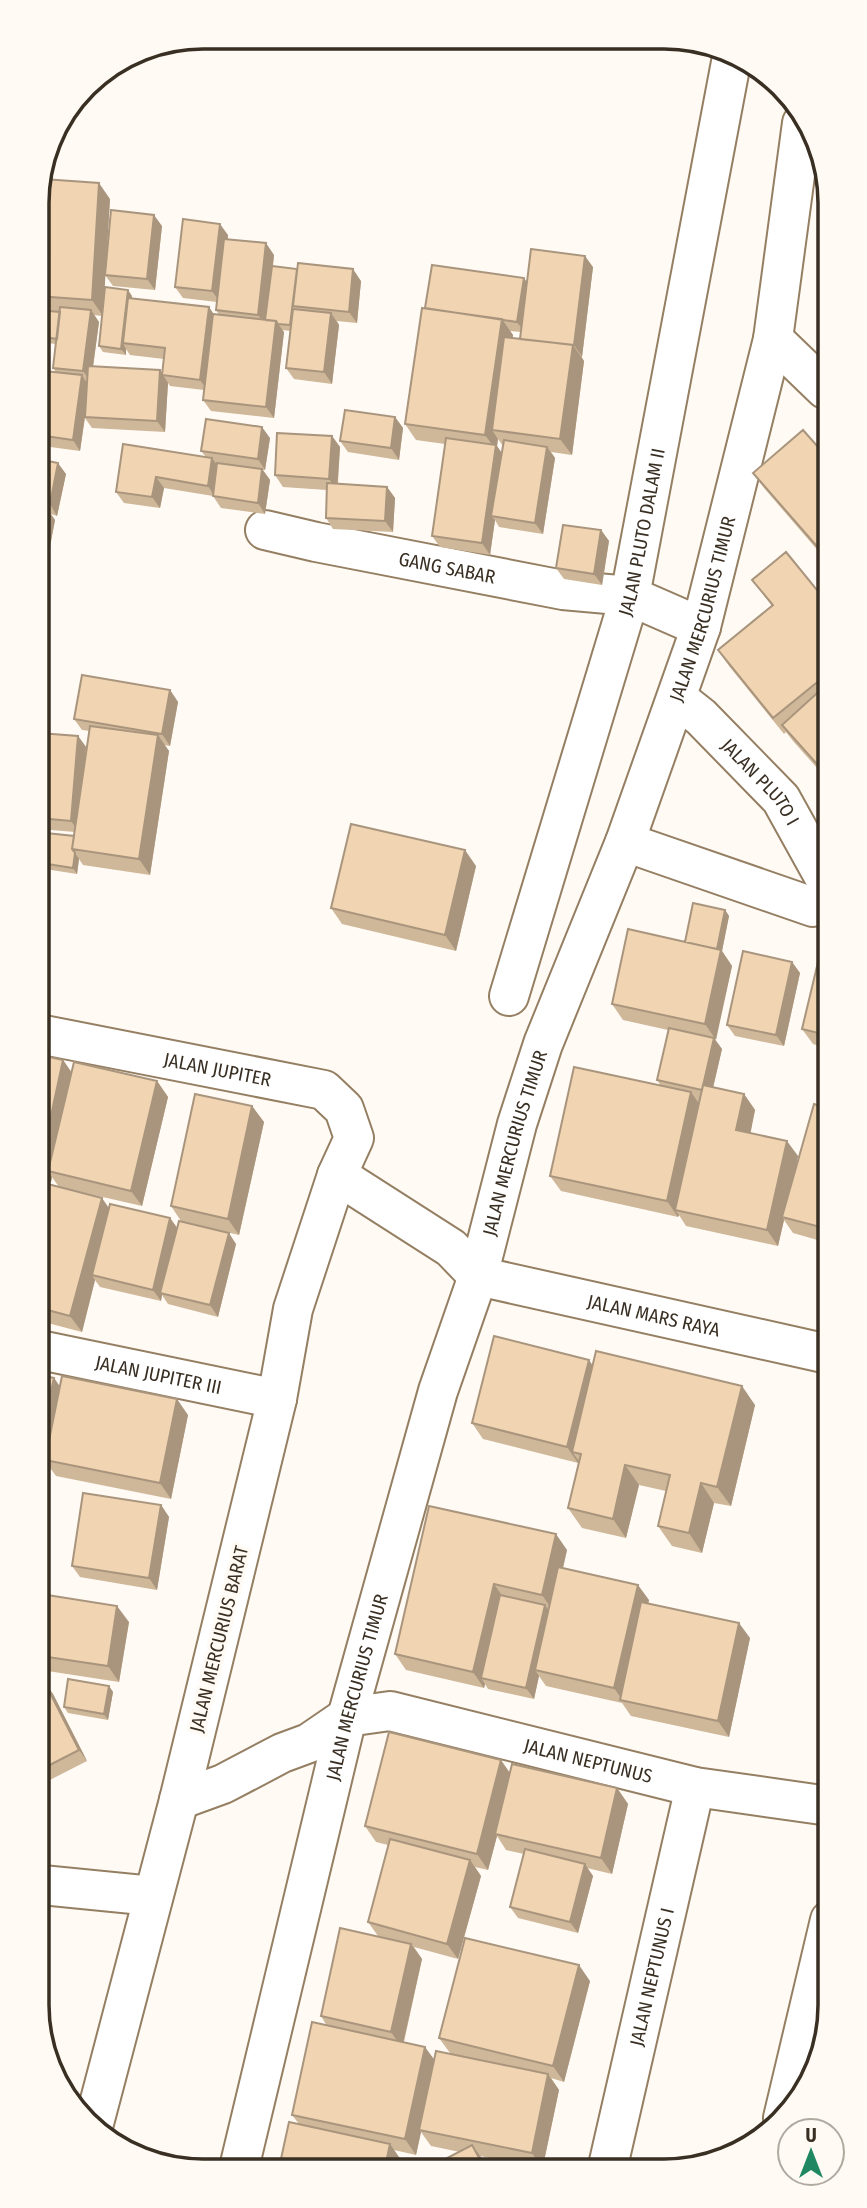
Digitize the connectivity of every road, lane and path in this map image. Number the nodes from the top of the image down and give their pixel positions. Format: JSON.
{"nodes":[{"id":1,"x":731,"y":64,"type":"edge"},
{"id":2,"x":801,"y":133,"type":"edge"},
{"id":3,"x":774,"y":339,"type":"junction"},
{"id":4,"x":818,"y":382,"type":"edge"},
{"id":5,"x":265,"y":530,"type":"dead end"},
{"id":6,"x":630,"y":596,"type":"junction"},
{"id":7,"x":701,"y":627,"type":"junction"},
{"id":8,"x":677,"y":698,"type":"junction"},
{"id":9,"x":625,"y":842,"type":"junction"},
{"id":10,"x":818,"y":866,"type":"edge"},
{"id":11,"x":818,"y":906,"type":"edge"},
{"id":12,"x":509,"y":996,"type":"dead end"},
{"id":13,"x":49,"y":1036,"type":"edge"},
{"id":14,"x":342,"y":1164,"type":"junction"},
{"id":15,"x":478,"y":1276,"type":"junction"},
{"id":16,"x":49,"y":1352,"type":"edge"},
{"id":17,"x":818,"y":1352,"type":"edge"},
{"id":18,"x":277,"y":1399,"type":"junction"},
{"id":19,"x":347,"y":1717,"type":"junction"},
{"id":20,"x":695,"y":1787,"type":"junction"},
{"id":21,"x":179,"y":1800,"type":"junction"},
{"id":22,"x":818,"y":1804,"type":"edge"},
{"id":23,"x":49,"y":1886,"type":"edge"},
{"id":24,"x":153,"y":1896,"type":"junction"},
{"id":25,"x":818,"y":1971,"type":"edge"},
{"id":26,"x":788,"y":2096,"type":"edge"},
{"id":27,"x":96,"y":2116,"type":"edge"},
{"id":28,"x":241,"y":2159,"type":"edge"},
{"id":29,"x":610,"y":2159,"type":"edge"}],
"edges":[{"from":1,"to":6,"type":"street","name":"JALAN PLUTO DALAM II"},
{"from":2,"to":3,"type":"street","name":"JALAN MERCURIUS TIMUR"},
{"from":3,"to":4,"type":"street"},
{"from":3,"to":7,"type":"street","name":"JALAN MERCURIUS TIMUR"},
{"from":5,"to":6,"type":"street","name":"GANG SABAR"},
{"from":6,"to":7,"type":"street","name":"GANG SABAR"},
{"from":6,"to":12,"type":"street","name":"JALAN PLUTO DALAM II"},
{"from":7,"to":8,"type":"street","name":"JALAN MERCURIUS TIMUR"},
{"from":8,"to":9,"type":"street","name":"JALAN MERCURIUS TIMUR"},
{"from":8,"to":10,"type":"street","name":"JALAN PLUTO I"},
{"from":9,"to":11,"type":"street"},
{"from":9,"to":15,"type":"street","name":"JALAN MERCURIUS TIMUR"},
{"from":13,"to":14,"type":"street","name":"JALAN JUPITER"},
{"from":14,"to":15,"type":"street"},
{"from":14,"to":18,"type":"street","name":"JALAN MERCURIUS BARAT"},
{"from":15,"to":17,"type":"street","name":"JALAN MARS RAYA"},
{"from":15,"to":19,"type":"street","name":"JALAN MERCURIUS TIMUR"},
{"from":16,"to":18,"type":"street","name":"JALAN JUPITER III"},
{"from":18,"to":21,"type":"street","name":"JALAN MERCURIUS BARAT"},
{"from":19,"to":20,"type":"street","name":"JALAN NEPTUNUS"},
{"from":19,"to":21,"type":"street"},
{"from":19,"to":28,"type":"street","name":"JALAN MERCURIUS TIMUR"},
{"from":20,"to":22,"type":"street","name":"JALAN NEPTUNUS"},
{"from":20,"to":29,"type":"street","name":"JALAN NEPTUNUS I"},
{"from":21,"to":24,"type":"street","name":"JALAN MERCURIUS BARAT"},
{"from":23,"to":24,"type":"street"},
{"from":24,"to":27,"type":"street","name":"JALAN MERCURIUS BARAT"},
{"from":25,"to":26,"type":"street"}]}
